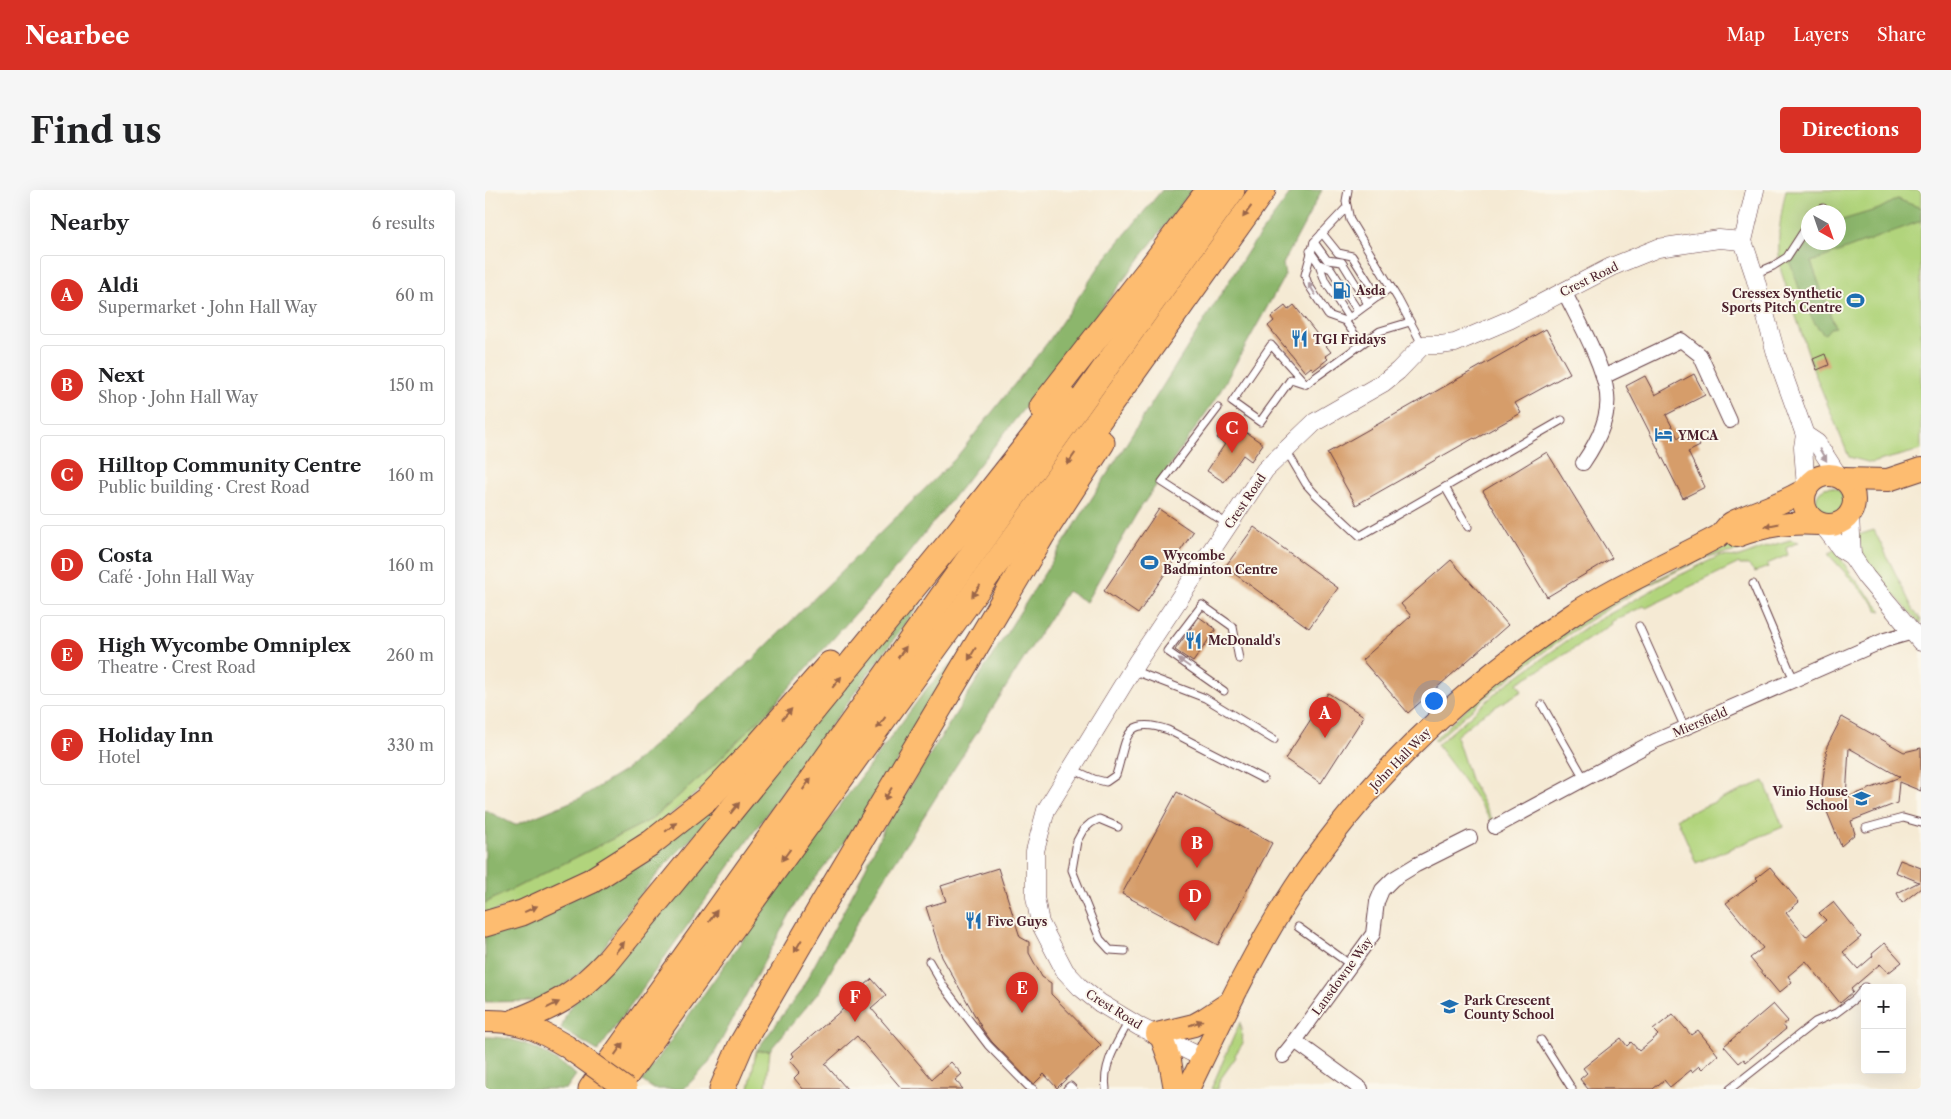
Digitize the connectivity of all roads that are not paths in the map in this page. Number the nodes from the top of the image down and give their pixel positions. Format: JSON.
{"nodes":[{"id":1,"x":1209,"y":190,"type":"edge"},
{"id":2,"x":1228,"y":190,"type":"edge"},
{"id":3,"x":1232,"y":190,"type":"edge"},
{"id":4,"x":1263,"y":190,"type":"edge"},
{"id":5,"x":1349,"y":190,"type":"edge"},
{"id":6,"x":1755,"y":190,"type":"edge"},
{"id":7,"x":1347,"y":207,"type":"junction"},
{"id":8,"x":1322,"y":232,"type":"junction"},
{"id":9,"x":1231,"y":234,"type":"junction"},
{"id":10,"x":1801,"y":235,"type":"edge"},
{"id":11,"x":1743,"y":241,"type":"junction"},
{"id":12,"x":1314,"y":242,"type":"junction"},
{"id":13,"x":1310,"y":251,"type":"junction"},
{"id":14,"x":1319,"y":264,"type":"junction"},
{"id":15,"x":1754,"y":274,"type":"junction"},
{"id":16,"x":1391,"y":287,"type":"junction"},
{"id":17,"x":1564,"y":291,"type":"junction"},
{"id":18,"x":1378,"y":297,"type":"junction"},
{"id":19,"x":1368,"y":304,"type":"junction"},
{"id":20,"x":1358,"y":311,"type":"junction"},
{"id":21,"x":1347,"y":320,"type":"junction"},
{"id":22,"x":1410,"y":322,"type":"junction"},
{"id":23,"x":1361,"y":343,"type":"junction"},
{"id":24,"x":1423,"y":345,"type":"junction"},
{"id":25,"x":1603,"y":377,"type":"junction"},
{"id":26,"x":1305,"y":384,"type":"junction"},
{"id":27,"x":1218,"y":408,"type":"dead end"},
{"id":28,"x":1562,"y":420,"type":"dead end"},
{"id":29,"x":1730,"y":421,"type":"dead end"},
{"id":30,"x":1805,"y":435,"type":"junction"},
{"id":31,"x":1286,"y":450,"type":"junction"},
{"id":32,"x":1583,"y":463,"type":"dead end"},
{"id":33,"x":1921,"y":469,"type":"edge"},
{"id":34,"x":1841,"y":478,"type":"junction"},
{"id":35,"x":1888,"y":480,"type":"junction"},
{"id":36,"x":1445,"y":487,"type":"junction"},
{"id":37,"x":1806,"y":488,"type":"junction"},
{"id":38,"x":1850,"y":513,"type":"junction"},
{"id":39,"x":1821,"y":524,"type":"junction"},
{"id":40,"x":1229,"y":525,"type":"junction"},
{"id":41,"x":1468,"y":526,"type":"dead end"},
{"id":42,"x":1721,"y":535,"type":"junction"},
{"id":43,"x":1852,"y":556,"type":"junction"},
{"id":44,"x":1753,"y":584,"type":"dead end"},
{"id":45,"x":1639,"y":626,"type":"dead end"},
{"id":46,"x":1917,"y":637,"type":"edge"},
{"id":47,"x":1239,"y":659,"type":"dead end"},
{"id":48,"x":1132,"y":670,"type":"junction"},
{"id":49,"x":1795,"y":680,"type":"junction"},
{"id":50,"x":1224,"y":691,"type":"dead end"},
{"id":51,"x":1542,"y":705,"type":"dead end"},
{"id":52,"x":1685,"y":728,"type":"junction"},
{"id":53,"x":1274,"y":740,"type":"dead end"},
{"id":54,"x":1072,"y":768,"type":"junction"},
{"id":55,"x":1585,"y":778,"type":"junction"},
{"id":56,"x":1263,"y":780,"type":"dead end"},
{"id":57,"x":1921,"y":823,"type":"edge"},
{"id":58,"x":1118,"y":827,"type":"dead end"},
{"id":59,"x":1495,"y":827,"type":"dead end"},
{"id":60,"x":1866,"y":828,"type":"dead end"},
{"id":61,"x":1471,"y":838,"type":"dead end"},
{"id":62,"x":485,"y":924,"type":"edge"},
{"id":63,"x":1298,"y":927,"type":"dead end"},
{"id":64,"x":1125,"y":951,"type":"dead end"},
{"id":65,"x":929,"y":961,"type":"dead end"},
{"id":66,"x":1351,"y":965,"type":"junction"},
{"id":67,"x":1861,"y":992,"type":"edge"},
{"id":68,"x":1229,"y":1002,"type":"junction"},
{"id":69,"x":485,"y":1020,"type":"edge"},
{"id":70,"x":1130,"y":1021,"type":"junction"},
{"id":71,"x":514,"y":1022,"type":"junction"},
{"id":72,"x":1159,"y":1035,"type":"junction"},
{"id":73,"x":1541,"y":1040,"type":"dead end"},
{"id":74,"x":1295,"y":1041,"type":"junction"},
{"id":75,"x":1283,"y":1056,"type":"dead end"},
{"id":76,"x":734,"y":1058,"type":"junction"},
{"id":77,"x":1203,"y":1058,"type":"junction"},
{"id":78,"x":591,"y":1089,"type":"edge"},
{"id":79,"x":616,"y":1089,"type":"edge"},
{"id":80,"x":626,"y":1089,"type":"edge"},
{"id":81,"x":722,"y":1089,"type":"edge"},
{"id":82,"x":734,"y":1089,"type":"edge"},
{"id":83,"x":1033,"y":1089,"type":"edge"},
{"id":84,"x":1067,"y":1089,"type":"edge"},
{"id":85,"x":1073,"y":1089,"type":"edge"},
{"id":86,"x":1106,"y":1089,"type":"edge"},
{"id":87,"x":1175,"y":1089,"type":"edge"},
{"id":88,"x":1188,"y":1089,"type":"edge"},
{"id":89,"x":1361,"y":1089,"type":"edge"},
{"id":90,"x":1573,"y":1089,"type":"edge"},
{"id":91,"x":1730,"y":1089,"type":"edge"}],
"edges":[{"from":62,"to":1,"type":"highway","one_way":true},
{"from":71,"to":2,"type":"highway","one_way":true},
{"from":78,"to":3,"type":"highway","one_way":true},
{"from":4,"to":9,"type":"highway","one_way":true},
{"from":5,"to":7,"type":"lane"},
{"from":6,"to":11,"type":"street"},
{"from":7,"to":8,"type":"lane"},
{"from":7,"to":16,"type":"lane"},
{"from":8,"to":12,"type":"lane"},
{"from":8,"to":18,"type":"lane"},
{"from":9,"to":76,"type":"highway","one_way":true},
{"from":9,"to":79,"type":"highway","one_way":true},
{"from":10,"to":15,"type":"lane"},
{"from":11,"to":15,"type":"street"},
{"from":11,"to":17,"type":"street","name":"Crest Road"},
{"from":12,"to":13,"type":"lane"},
{"from":12,"to":19,"type":"lane"},
{"from":13,"to":14,"type":"lane"},
{"from":21,"to":13,"type":"lane","one_way":true},
{"from":14,"to":20,"type":"lane"},
{"from":14,"to":21,"type":"lane"},
{"from":15,"to":30,"type":"street"},
{"from":16,"to":18,"type":"lane"},
{"from":16,"to":22,"type":"lane"},
{"from":17,"to":24,"type":"street","name":"Crest Road"},
{"from":17,"to":25,"type":"street"},
{"from":18,"to":19,"type":"lane"},
{"from":19,"to":20,"type":"lane"},
{"from":20,"to":21,"type":"lane"},
{"from":21,"to":23,"type":"lane"},
{"from":22,"to":23,"type":"lane"},
{"from":22,"to":24,"type":"lane"},
{"from":23,"to":26,"type":"lane"},
{"from":24,"to":31,"type":"street","name":"Crest Road"},
{"from":25,"to":29,"type":"street"},
{"from":25,"to":32,"type":"street"},
{"from":26,"to":26,"type":"lane"},
{"from":27,"to":40,"type":"lane"},
{"from":28,"to":36,"type":"lane"},
{"from":30,"to":34,"type":"street","one_way":true},
{"from":30,"to":37,"type":"street"},
{"from":31,"to":36,"type":"lane"},
{"from":31,"to":40,"type":"street","name":"Crest Road"},
{"from":33,"to":35,"type":"highway"},
{"from":34,"to":35,"type":"highway"},
{"from":34,"to":37,"type":"highway"},
{"from":34,"to":38,"type":"highway"},
{"from":35,"to":38,"type":"highway"},
{"from":36,"to":41,"type":"lane"},
{"from":37,"to":39,"type":"highway"},
{"from":37,"to":42,"type":"highway","name":"John Hall Way"},
{"from":38,"to":39,"type":"highway"},
{"from":38,"to":43,"type":"street"},
{"from":39,"to":42,"type":"highway","name":"John Hall Way","one_way":true},
{"from":39,"to":43,"type":"street"},
{"from":40,"to":48,"type":"street","name":"Crest Road"},
{"from":42,"to":68,"type":"highway","name":"John Hall Way"},
{"from":43,"to":46,"type":"street"},
{"from":44,"to":49,"type":"lane"},
{"from":45,"to":52,"type":"lane"},
{"from":46,"to":49,"type":"street","name":"Miersfield"},
{"from":50,"to":47,"type":"lane","one_way":true},
{"from":48,"to":53,"type":"lane"},
{"from":48,"to":54,"type":"street","name":"Crest Road"},
{"from":49,"to":52,"type":"street","name":"Miersfield"},
{"from":51,"to":55,"type":"lane"},
{"from":52,"to":55,"type":"street","name":"Miersfield"},
{"from":54,"to":56,"type":"lane"},
{"from":54,"to":70,"type":"street","name":"Crest Road"},
{"from":55,"to":59,"type":"street","name":"Miersfield"},
{"from":57,"to":60,"type":"lane"},
{"from":58,"to":64,"type":"lane"},
{"from":61,"to":66,"type":"street","name":"Lansdowne Way"},
{"from":63,"to":66,"type":"lane"},
{"from":65,"to":83,"type":"lane"},
{"from":66,"to":74,"type":"street","name":"Lansdowne Way"},
{"from":67,"to":91,"type":"lane"},
{"from":72,"to":68,"type":"highway","one_way":true},
{"from":68,"to":77,"type":"highway","name":"John Hall Way"},
{"from":69,"to":71,"type":"highway"},
{"from":70,"to":72,"type":"street","name":"Crest Road"},
{"from":70,"to":86,"type":"lane"},
{"from":71,"to":80,"type":"highway","bridge":true},
{"from":72,"to":77,"type":"street","name":"Crest Road"},
{"from":72,"to":87,"type":"highway"},
{"from":73,"to":90,"type":"lane"},
{"from":74,"to":75,"type":"street","name":"Lansdowne Way"},
{"from":74,"to":89,"type":"street"},
{"from":76,"to":81,"type":"highway"},
{"from":76,"to":82,"type":"highway"},
{"from":77,"to":88,"type":"highway","name":"John Hall Way"},
{"from":84,"to":85,"type":"lane"}]}
